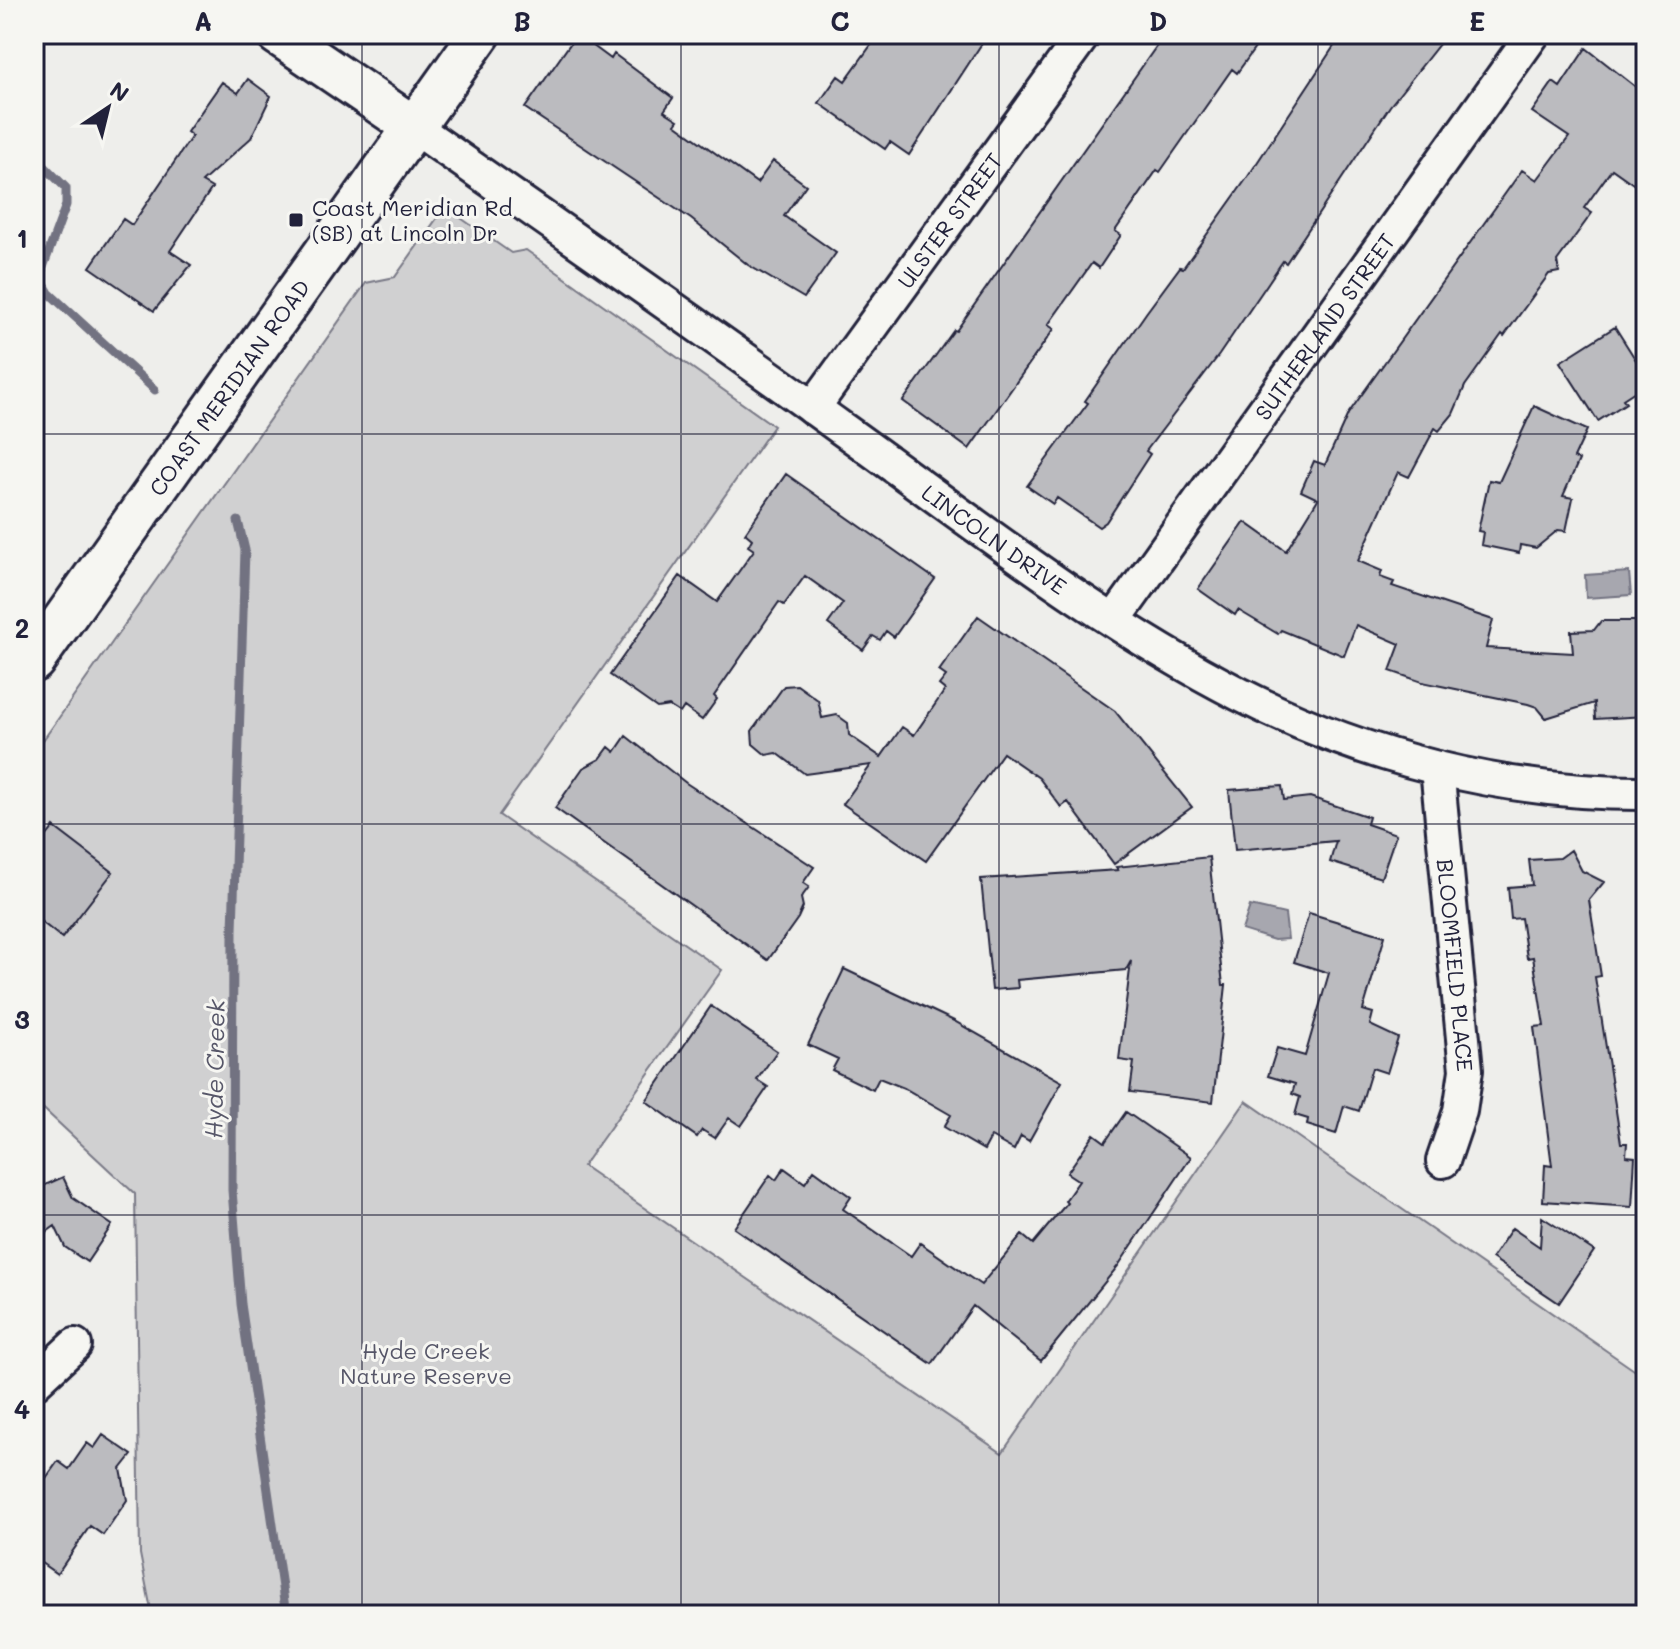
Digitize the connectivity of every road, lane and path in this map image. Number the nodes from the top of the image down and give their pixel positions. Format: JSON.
{"nodes":[{"id":1,"x":277,"y":34,"type":"edge"},
{"id":2,"x":480,"y":34,"type":"edge"},
{"id":3,"x":1084,"y":34,"type":"edge"},
{"id":4,"x":1533,"y":34,"type":"edge"},
{"id":5,"x":414,"y":127,"type":"junction"},
{"id":6,"x":813,"y":408,"type":"junction"},
{"id":7,"x":1115,"y":619,"type":"junction"},
{"id":8,"x":34,"y":661,"type":"edge"},
{"id":9,"x":1437,"y":768,"type":"junction"},
{"id":10,"x":1646,"y":793,"type":"edge"},
{"id":11,"x":1443,"y":1161,"type":"dead end"},
{"id":12,"x":75,"y":1345,"type":"dead end"},
{"id":13,"x":34,"y":1383,"type":"edge"}],
"edges":[{"from":1,"to":5,"type":"main road"},
{"from":2,"to":5,"type":"main road","name":"COAST MERIDIAN ROAD"},
{"from":3,"to":6,"type":"street","name":"ULSTER STREET"},
{"from":4,"to":7,"type":"street","name":"SUTHERLAND STREET"},
{"from":5,"to":6,"type":"street","name":"LINCOLN DRIVE"},
{"from":5,"to":8,"type":"main road","name":"COAST MERIDIAN ROAD"},
{"from":6,"to":7,"type":"street","name":"LINCOLN DRIVE"},
{"from":7,"to":9,"type":"street","name":"LINCOLN DRIVE"},
{"from":9,"to":10,"type":"street","name":"LINCOLN DRIVE"},
{"from":9,"to":11,"type":"street","name":"BLOOMFIELD PLACE"},
{"from":12,"to":13,"type":"street"}]}
